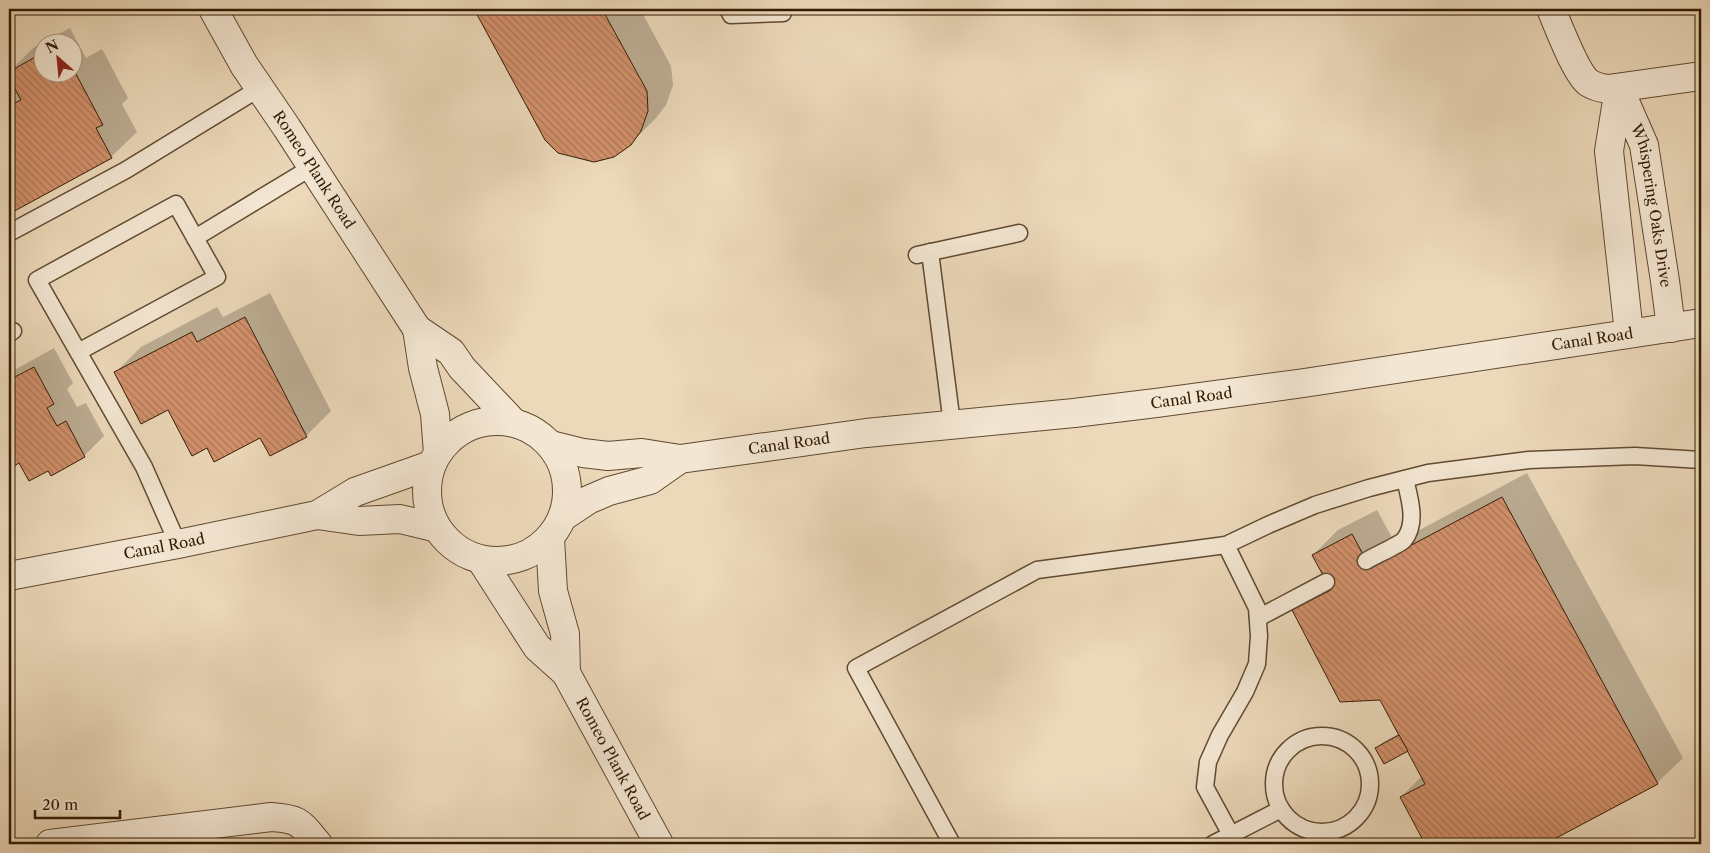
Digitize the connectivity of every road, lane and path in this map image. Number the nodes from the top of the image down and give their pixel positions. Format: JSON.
{"nodes":[{"id":1,"x":213,"y":9,"type":"edge"},
{"id":2,"x":728,"y":9,"type":"edge"},
{"id":3,"x":1551,"y":9,"type":"edge"},
{"id":4,"x":783,"y":13,"type":"dead end"},
{"id":5,"x":1701,"y":76,"type":"edge"},
{"id":6,"x":260,"y":88,"type":"junction"},
{"id":7,"x":1619,"y":88,"type":"junction"},
{"id":8,"x":312,"y":167,"type":"junction"},
{"id":9,"x":9,"y":233,"type":"edge"},
{"id":10,"x":1019,"y":233,"type":"dead end"},
{"id":11,"x":195,"y":238,"type":"junction"},
{"id":12,"x":1701,"y":323,"type":"edge"},
{"id":13,"x":1671,"y":328,"type":"junction"},
{"id":14,"x":417,"y":329,"type":"junction"},
{"id":15,"x":1629,"y":333,"type":"junction"},
{"id":16,"x":78,"y":352,"type":"junction"},
{"id":17,"x":513,"y":422,"type":"junction"},
{"id":18,"x":952,"y":424,"type":"junction"},
{"id":19,"x":551,"y":445,"type":"junction"},
{"id":20,"x":434,"y":459,"type":"junction"},
{"id":21,"x":680,"y":460,"type":"junction"},
{"id":22,"x":1701,"y":460,"type":"edge"},
{"id":23,"x":1405,"y":479,"type":"junction"},
{"id":24,"x":317,"y":515,"type":"junction"},
{"id":25,"x":556,"y":527,"type":"junction"},
{"id":26,"x":437,"y":528,"type":"junction"},
{"id":27,"x":178,"y":544,"type":"junction"},
{"id":28,"x":1226,"y":545,"type":"junction"},
{"id":29,"x":482,"y":560,"type":"junction"},
{"id":30,"x":1366,"y":561,"type":"dead end"},
{"id":31,"x":9,"y":576,"type":"edge"},
{"id":32,"x":1326,"y":582,"type":"dead end"},
{"id":33,"x":1258,"y":618,"type":"junction"},
{"id":34,"x":566,"y":673,"type":"junction"},
{"id":35,"x":1281,"y":809,"type":"junction"},
{"id":36,"x":1234,"y":840,"type":"edge"},
{"id":37,"x":50,"y":844,"type":"edge"},
{"id":38,"x":318,"y":844,"type":"edge"},
{"id":39,"x":659,"y":844,"type":"edge"},
{"id":40,"x":952,"y":844,"type":"edge"},
{"id":41,"x":1213,"y":844,"type":"edge"}],
"edges":[{"from":1,"to":6,"type":"street","name":"Romeo Plank Road"},
{"from":2,"to":4,"type":"lane"},
{"from":3,"to":7,"type":"street"},
{"from":5,"to":7,"type":"street"},
{"from":6,"to":8,"type":"street","name":"Romeo Plank Road"},
{"from":6,"to":9,"type":"lane"},
{"from":7,"to":13,"type":"street","name":"Whispering Oaks Drive"},
{"from":7,"to":15,"type":"street","name":"Whispering Oaks Drive"},
{"from":8,"to":11,"type":"lane"},
{"from":8,"to":14,"type":"street","name":"Romeo Plank Road"},
{"from":10,"to":18,"type":"lane"},
{"from":11,"to":16,"type":"lane"},
{"from":11,"to":16,"type":"lane"},
{"from":12,"to":13,"type":"street","name":"Canal Road"},
{"from":13,"to":15,"type":"street","name":"Canal Road"},
{"from":14,"to":17,"type":"street","name":"Romeo Plank Road"},
{"from":14,"to":20,"type":"street","name":"Romeo Plank Road"},
{"from":15,"to":18,"type":"street","name":"Canal Road"},
{"from":16,"to":27,"type":"lane"},
{"from":17,"to":19,"type":"street"},
{"from":17,"to":20,"type":"street"},
{"from":18,"to":21,"type":"street","name":"Canal Road"},
{"from":19,"to":21,"type":"street","name":"Canal Road"},
{"from":19,"to":25,"type":"street"},
{"from":20,"to":24,"type":"street","name":"Canal Road"},
{"from":20,"to":26,"type":"street"},
{"from":21,"to":25,"type":"street","name":"Canal Road"},
{"from":22,"to":23,"type":"lane"},
{"from":23,"to":28,"type":"lane"},
{"from":23,"to":30,"type":"lane"},
{"from":24,"to":26,"type":"street","name":"Canal Road"},
{"from":24,"to":27,"type":"street","name":"Canal Road"},
{"from":25,"to":29,"type":"street"},
{"from":25,"to":34,"type":"street","name":"Romeo Plank Road"},
{"from":26,"to":29,"type":"street"},
{"from":27,"to":31,"type":"street","name":"Canal Road"},
{"from":28,"to":33,"type":"lane"},
{"from":28,"to":40,"type":"lane"},
{"from":29,"to":34,"type":"street","name":"Romeo Plank Road"},
{"from":32,"to":33,"type":"lane"},
{"from":33,"to":36,"type":"lane"},
{"from":34,"to":39,"type":"street","name":"Romeo Plank Road"},
{"from":35,"to":35,"type":"lane"},
{"from":35,"to":36,"type":"lane"},
{"from":36,"to":41,"type":"lane"},
{"from":37,"to":38,"type":"street"}]}
